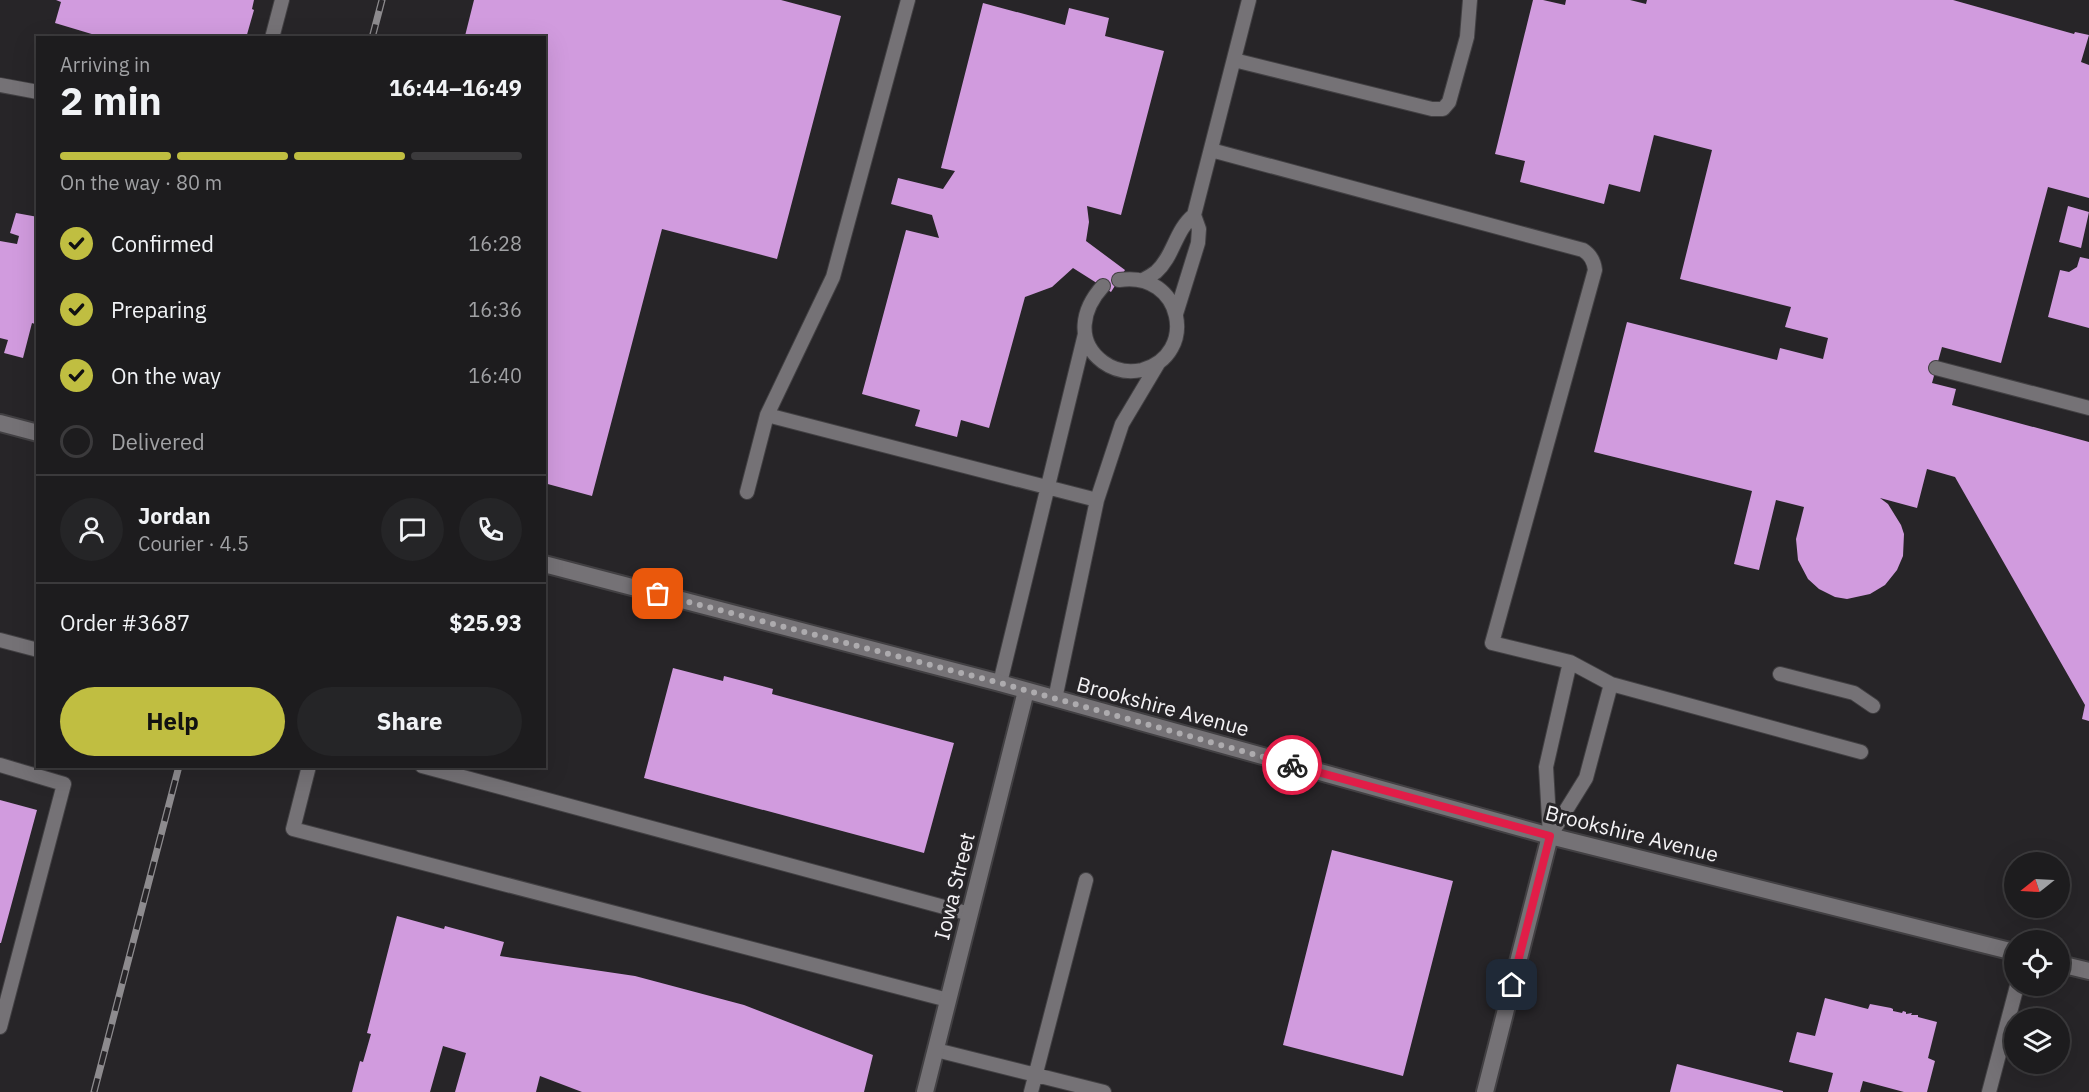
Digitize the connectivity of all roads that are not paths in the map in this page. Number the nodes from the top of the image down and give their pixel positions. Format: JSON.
{"nodes":[{"id":1,"x":282,"y":0,"type":"edge"},
{"id":2,"x":908,"y":0,"type":"edge"},
{"id":3,"x":1249,"y":0,"type":"edge"},
{"id":4,"x":1470,"y":0,"type":"edge"},
{"id":5,"x":273,"y":36,"type":"edge"},
{"id":6,"x":1234,"y":60,"type":"junction"},
{"id":7,"x":0,"y":85,"type":"edge"},
{"id":8,"x":36,"y":92,"type":"edge"},
{"id":9,"x":1211,"y":150,"type":"junction"},
{"id":10,"x":1194,"y":215,"type":"junction"},
{"id":11,"x":1119,"y":280,"type":"dead end"},
{"id":12,"x":1143,"y":280,"type":"junction"},
{"id":13,"x":1103,"y":286,"type":"dead end"},
{"id":14,"x":1176,"y":314,"type":"junction"},
{"id":15,"x":1085,"y":334,"type":"junction"},
{"id":16,"x":1159,"y":362,"type":"junction"},
{"id":17,"x":1936,"y":368,"type":"dead end"},
{"id":18,"x":2089,"y":408,"type":"edge"},
{"id":19,"x":767,"y":415,"type":"junction"},
{"id":20,"x":0,"y":423,"type":"edge"},
{"id":21,"x":36,"y":432,"type":"edge"},
{"id":22,"x":1046,"y":488,"type":"junction"},
{"id":23,"x":747,"y":492,"type":"dead end"},
{"id":24,"x":1097,"y":500,"type":"junction"},
{"id":25,"x":546,"y":565,"type":"edge"},
{"id":26,"x":0,"y":640,"type":"edge"},
{"id":27,"x":36,"y":649,"type":"edge"},
{"id":28,"x":1570,"y":662,"type":"junction"},
{"id":29,"x":1780,"y":674,"type":"dead end"},
{"id":30,"x":1000,"y":683,"type":"junction"},
{"id":31,"x":1611,"y":684,"type":"junction"},
{"id":32,"x":1026,"y":691,"type":"junction"},
{"id":33,"x":1054,"y":699,"type":"junction"},
{"id":34,"x":1873,"y":706,"type":"dead end"},
{"id":35,"x":1861,"y":752,"type":"dead end"},
{"id":36,"x":0,"y":765,"type":"edge"},
{"id":37,"x":308,"y":768,"type":"edge"},
{"id":38,"x":429,"y":768,"type":"edge"},
{"id":39,"x":1550,"y":836,"type":"junction"},
{"id":40,"x":1086,"y":880,"type":"dead end"},
{"id":41,"x":970,"y":914,"type":"junction"},
{"id":42,"x":2004,"y":950,"type":"edge"},
{"id":43,"x":2070,"y":966,"type":"edge"},
{"id":44,"x":2089,"y":971,"type":"edge"},
{"id":45,"x":2014,"y":996,"type":"edge"},
{"id":46,"x":948,"y":1000,"type":"junction"},
{"id":47,"x":0,"y":1027,"type":"edge"},
{"id":48,"x":936,"y":1050,"type":"junction"},
{"id":49,"x":1035,"y":1075,"type":"junction"},
{"id":50,"x":925,"y":1092,"type":"edge"},
{"id":51,"x":1031,"y":1092,"type":"edge"},
{"id":52,"x":1104,"y":1092,"type":"edge"},
{"id":53,"x":1485,"y":1092,"type":"edge"},
{"id":54,"x":1989,"y":1092,"type":"edge"}],
"edges":[{"from":1,"to":5,"type":"lane"},
{"from":2,"to":19,"type":"lane"},
{"from":3,"to":6,"type":"lane"},
{"from":4,"to":6,"type":"lane"},
{"from":6,"to":9,"type":"lane"},
{"from":7,"to":8,"type":"lane"},
{"from":9,"to":10,"type":"lane"},
{"from":9,"to":28,"type":"lane"},
{"from":10,"to":12,"type":"lane"},
{"from":10,"to":14,"type":"lane"},
{"from":11,"to":12,"type":"lane"},
{"from":12,"to":14,"type":"lane"},
{"from":13,"to":15,"type":"lane"},
{"from":14,"to":16,"type":"lane"},
{"from":15,"to":16,"type":"lane"},
{"from":15,"to":22,"type":"lane"},
{"from":16,"to":24,"type":"lane"},
{"from":17,"to":18,"type":"lane"},
{"from":19,"to":22,"type":"lane"},
{"from":19,"to":23,"type":"lane"},
{"from":20,"to":21,"type":"street"},
{"from":22,"to":24,"type":"lane"},
{"from":22,"to":30,"type":"lane"},
{"from":24,"to":33,"type":"lane"},
{"from":25,"to":30,"type":"street","name":"Brookshire Avenue"},
{"from":26,"to":27,"type":"lane"},
{"from":28,"to":31,"type":"lane"},
{"from":28,"to":39,"type":"lane"},
{"from":29,"to":34,"type":"lane"},
{"from":30,"to":32,"type":"street","name":"Brookshire Avenue"},
{"from":31,"to":35,"type":"lane"},
{"from":31,"to":39,"type":"lane"},
{"from":32,"to":33,"type":"street","name":"Brookshire Avenue"},
{"from":32,"to":41,"type":"street","name":"Iowa Street"},
{"from":33,"to":39,"type":"street","name":"Brookshire Avenue"},
{"from":36,"to":47,"type":"lane"},
{"from":37,"to":46,"type":"lane"},
{"from":38,"to":41,"type":"lane"},
{"from":39,"to":42,"type":"street","name":"Brookshire Avenue"},
{"from":39,"to":53,"type":"street"},
{"from":40,"to":49,"type":"lane"},
{"from":41,"to":46,"type":"street","name":"Iowa Street"},
{"from":43,"to":44,"type":"street"},
{"from":45,"to":54,"type":"lane"},
{"from":46,"to":48,"type":"street","name":"Iowa Street"},
{"from":48,"to":49,"type":"lane"},
{"from":48,"to":50,"type":"street","name":"Iowa Street"},
{"from":49,"to":51,"type":"lane"},
{"from":49,"to":52,"type":"lane"}]}
